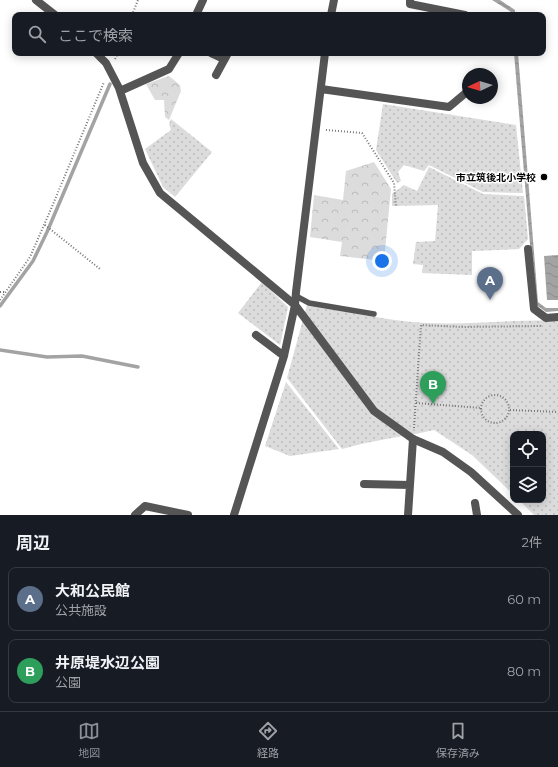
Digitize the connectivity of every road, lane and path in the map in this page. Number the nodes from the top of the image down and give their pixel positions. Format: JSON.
{"nodes":[{"id":1,"x":36,"y":0,"type":"edge"},
{"id":2,"x":138,"y":0,"type":"edge"},
{"id":3,"x":203,"y":0,"type":"edge"},
{"id":4,"x":334,"y":0,"type":"edge"},
{"id":5,"x":410,"y":0,"type":"edge"},
{"id":6,"x":51,"y":12,"type":"edge"},
{"id":7,"x":133,"y":12,"type":"edge"},
{"id":8,"x":197,"y":12,"type":"edge"},
{"id":9,"x":332,"y":12,"type":"edge"},
{"id":10,"x":450,"y":12,"type":"edge"},
{"id":11,"x":99,"y":56,"type":"edge"},
{"id":12,"x":177,"y":56,"type":"edge"},
{"id":13,"x":226,"y":56,"type":"edge"},
{"id":14,"x":325,"y":56,"type":"edge"},
{"id":15,"x":109,"y":70,"type":"junction"},
{"id":16,"x":216,"y":75,"type":"dead end"},
{"id":17,"x":321,"y":89,"type":"junction"},
{"id":18,"x":120,"y":91,"type":"junction"},
{"id":19,"x":462,"y":96,"type":"edge"},
{"id":20,"x":323,"y":129,"type":"dead end"},
{"id":21,"x":396,"y":206,"type":"dead end"},
{"id":22,"x":45,"y":225,"type":"junction"},
{"id":23,"x":528,"y":249,"type":"dead end"},
{"id":24,"x":100,"y":269,"type":"dead end"},
{"id":25,"x":0,"y":292,"type":"edge"},
{"id":26,"x":6,"y":292,"type":"junction"},
{"id":27,"x":0,"y":300,"type":"edge"},
{"id":28,"x":296,"y":301,"type":"junction"},
{"id":29,"x":374,"y":314,"type":"dead end"},
{"id":30,"x":558,"y":317,"type":"edge"},
{"id":31,"x":542,"y":326,"type":"dead end"},
{"id":32,"x":256,"y":335,"type":"dead end"},
{"id":33,"x":284,"y":356,"type":"junction"},
{"id":34,"x":416,"y":403,"type":"junction"},
{"id":35,"x":481,"y":408,"type":"junction"},
{"id":36,"x":510,"y":410,"type":"junction"},
{"id":37,"x":558,"y":412,"type":"edge"},
{"id":38,"x":414,"y":428,"type":"dead end"},
{"id":39,"x":413,"y":439,"type":"junction"},
{"id":40,"x":364,"y":484,"type":"dead end"},
{"id":41,"x":410,"y":485,"type":"junction"},
{"id":42,"x":475,"y":503,"type":"dead end"},
{"id":43,"x":509,"y":511,"type":"edge"},
{"id":44,"x":135,"y":515,"type":"edge"},
{"id":45,"x":188,"y":515,"type":"edge"},
{"id":46,"x":234,"y":515,"type":"edge"},
{"id":47,"x":408,"y":515,"type":"edge"},
{"id":48,"x":476,"y":515,"type":"edge"},
{"id":49,"x":518,"y":515,"type":"edge"}],
"edges":[{"from":1,"to":6,"type":"street"},
{"from":2,"to":7,"type":"path"},
{"from":3,"to":8,"type":"street"},
{"from":4,"to":9,"type":"street"},
{"from":5,"to":10,"type":"street"},
{"from":11,"to":15,"type":"street"},
{"from":12,"to":18,"type":"street"},
{"from":13,"to":16,"type":"street"},
{"from":14,"to":17,"type":"street"},
{"from":15,"to":18,"type":"street"},
{"from":15,"to":22,"type":"path"},
{"from":17,"to":19,"type":"street"},
{"from":17,"to":28,"type":"street"},
{"from":18,"to":28,"type":"street"},
{"from":20,"to":21,"type":"path"},
{"from":22,"to":24,"type":"path"},
{"from":22,"to":26,"type":"path"},
{"from":23,"to":30,"type":"street"},
{"from":25,"to":26,"type":"path"},
{"from":26,"to":27,"type":"path"},
{"from":28,"to":29,"type":"lane"},
{"from":28,"to":33,"type":"street"},
{"from":28,"to":39,"type":"street"},
{"from":31,"to":34,"type":"path"},
{"from":32,"to":33,"type":"street"},
{"from":33,"to":46,"type":"street"},
{"from":34,"to":35,"type":"path"},
{"from":34,"to":38,"type":"path"},
{"from":35,"to":36,"type":"path"},
{"from":35,"to":36,"type":"path"},
{"from":36,"to":37,"type":"path"},
{"from":39,"to":41,"type":"street"},
{"from":39,"to":43,"type":"street"},
{"from":40,"to":41,"type":"street"},
{"from":41,"to":47,"type":"street"},
{"from":42,"to":48,"type":"street"},
{"from":43,"to":49,"type":"street"},
{"from":44,"to":45,"type":"street"}]}
